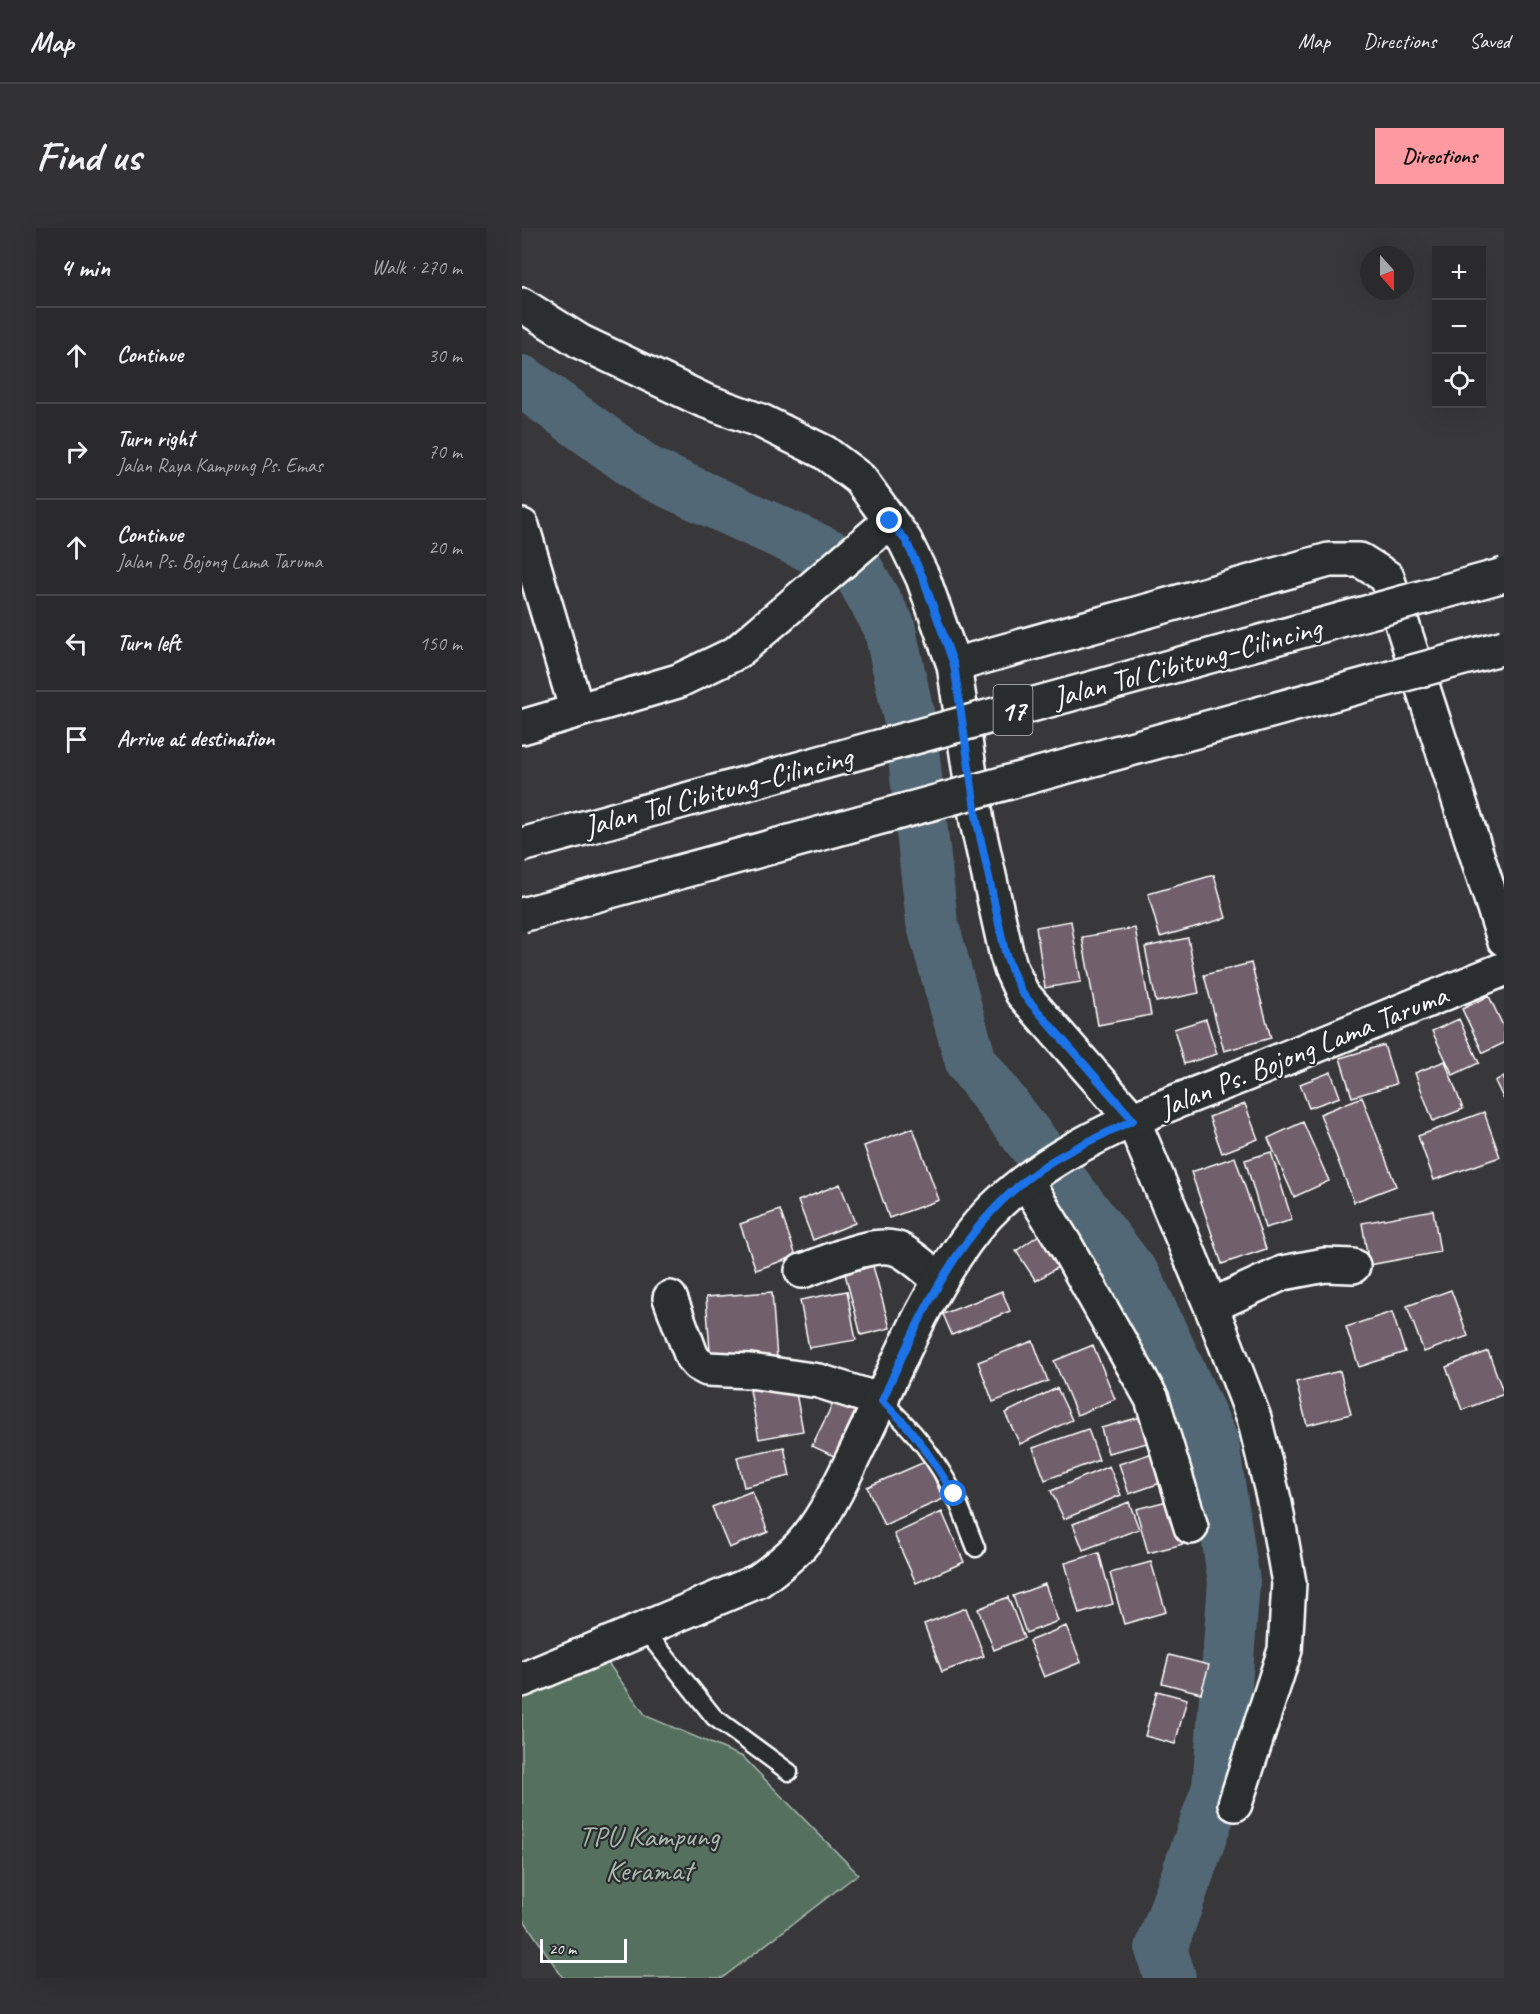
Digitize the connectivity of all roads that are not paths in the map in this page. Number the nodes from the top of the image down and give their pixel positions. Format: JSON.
{"nodes":[{"id":1,"x":522,"y":305,"type":"edge"},
{"id":2,"x":890,"y":521,"type":"junction"},
{"id":3,"x":522,"y":526,"type":"edge"},
{"id":4,"x":1504,"y":575,"type":"edge"},
{"id":5,"x":534,"y":608,"type":"edge"},
{"id":6,"x":1504,"y":647,"type":"edge"},
{"id":7,"x":954,"y":665,"type":"junction"},
{"id":8,"x":577,"y":711,"type":"junction"},
{"id":9,"x":522,"y":727,"type":"edge"},
{"id":10,"x":522,"y":845,"type":"edge"},
{"id":11,"x":522,"y":915,"type":"edge"},
{"id":12,"x":1504,"y":939,"type":"edge"},
{"id":13,"x":1504,"y":969,"type":"edge"},
{"id":14,"x":1133,"y":1120,"type":"junction"},
{"id":15,"x":1033,"y":1175,"type":"junction"},
{"id":16,"x":1353,"y":1266,"type":"dead end"},
{"id":17,"x":802,"y":1271,"type":"dead end"},
{"id":18,"x":940,"y":1280,"type":"junction"},
{"id":19,"x":670,"y":1298,"type":"dead end"},
{"id":20,"x":1211,"y":1306,"type":"junction"},
{"id":21,"x":882,"y":1401,"type":"junction"},
{"id":22,"x":1191,"y":1527,"type":"dead end"},
{"id":23,"x":976,"y":1548,"type":"dead end"},
{"id":24,"x":643,"y":1628,"type":"junction"},
{"id":25,"x":522,"y":1680,"type":"edge"},
{"id":26,"x":789,"y":1772,"type":"dead end"},
{"id":27,"x":1235,"y":1804,"type":"dead end"}],
"edges":[{"from":1,"to":2,"type":"main road"},
{"from":2,"to":7,"type":"main road"},
{"from":2,"to":8,"type":"main road"},
{"from":3,"to":5,"type":"main road"},
{"from":4,"to":10,"type":"main road","name":"Jalan Tol Cibitung–Cilincing","number":"17","bridge":true},
{"from":5,"to":8,"type":"main road"},
{"from":6,"to":11,"type":"main road","number":"17","bridge":true},
{"from":7,"to":12,"type":"main road"},
{"from":7,"to":14,"type":"main road"},
{"from":8,"to":9,"type":"main road"},
{"from":13,"to":14,"type":"main road","name":"Jalan Ps. Bojong Lama Taruma"},
{"from":14,"to":15,"type":"main road","name":"Jalan Ps. Bojong Lama Taruma"},
{"from":14,"to":20,"type":"main road"},
{"from":15,"to":18,"type":"main road","name":"Jalan Ps. Bojong Lama Taruma"},
{"from":15,"to":22,"type":"main road"},
{"from":16,"to":20,"type":"main road"},
{"from":17,"to":18,"type":"main road"},
{"from":18,"to":21,"type":"main road","name":"Jalan Ps. Bojong Lama Taruma"},
{"from":19,"to":21,"type":"main road"},
{"from":20,"to":27,"type":"main road"},
{"from":21,"to":23,"type":"lane"},
{"from":21,"to":24,"type":"main road","name":"Jalan Ps. Bojong Lama Taruma"},
{"from":24,"to":25,"type":"main road","name":"Jalan Ps. Bojong Lama Taruma"},
{"from":24,"to":26,"type":"lane"}]}
